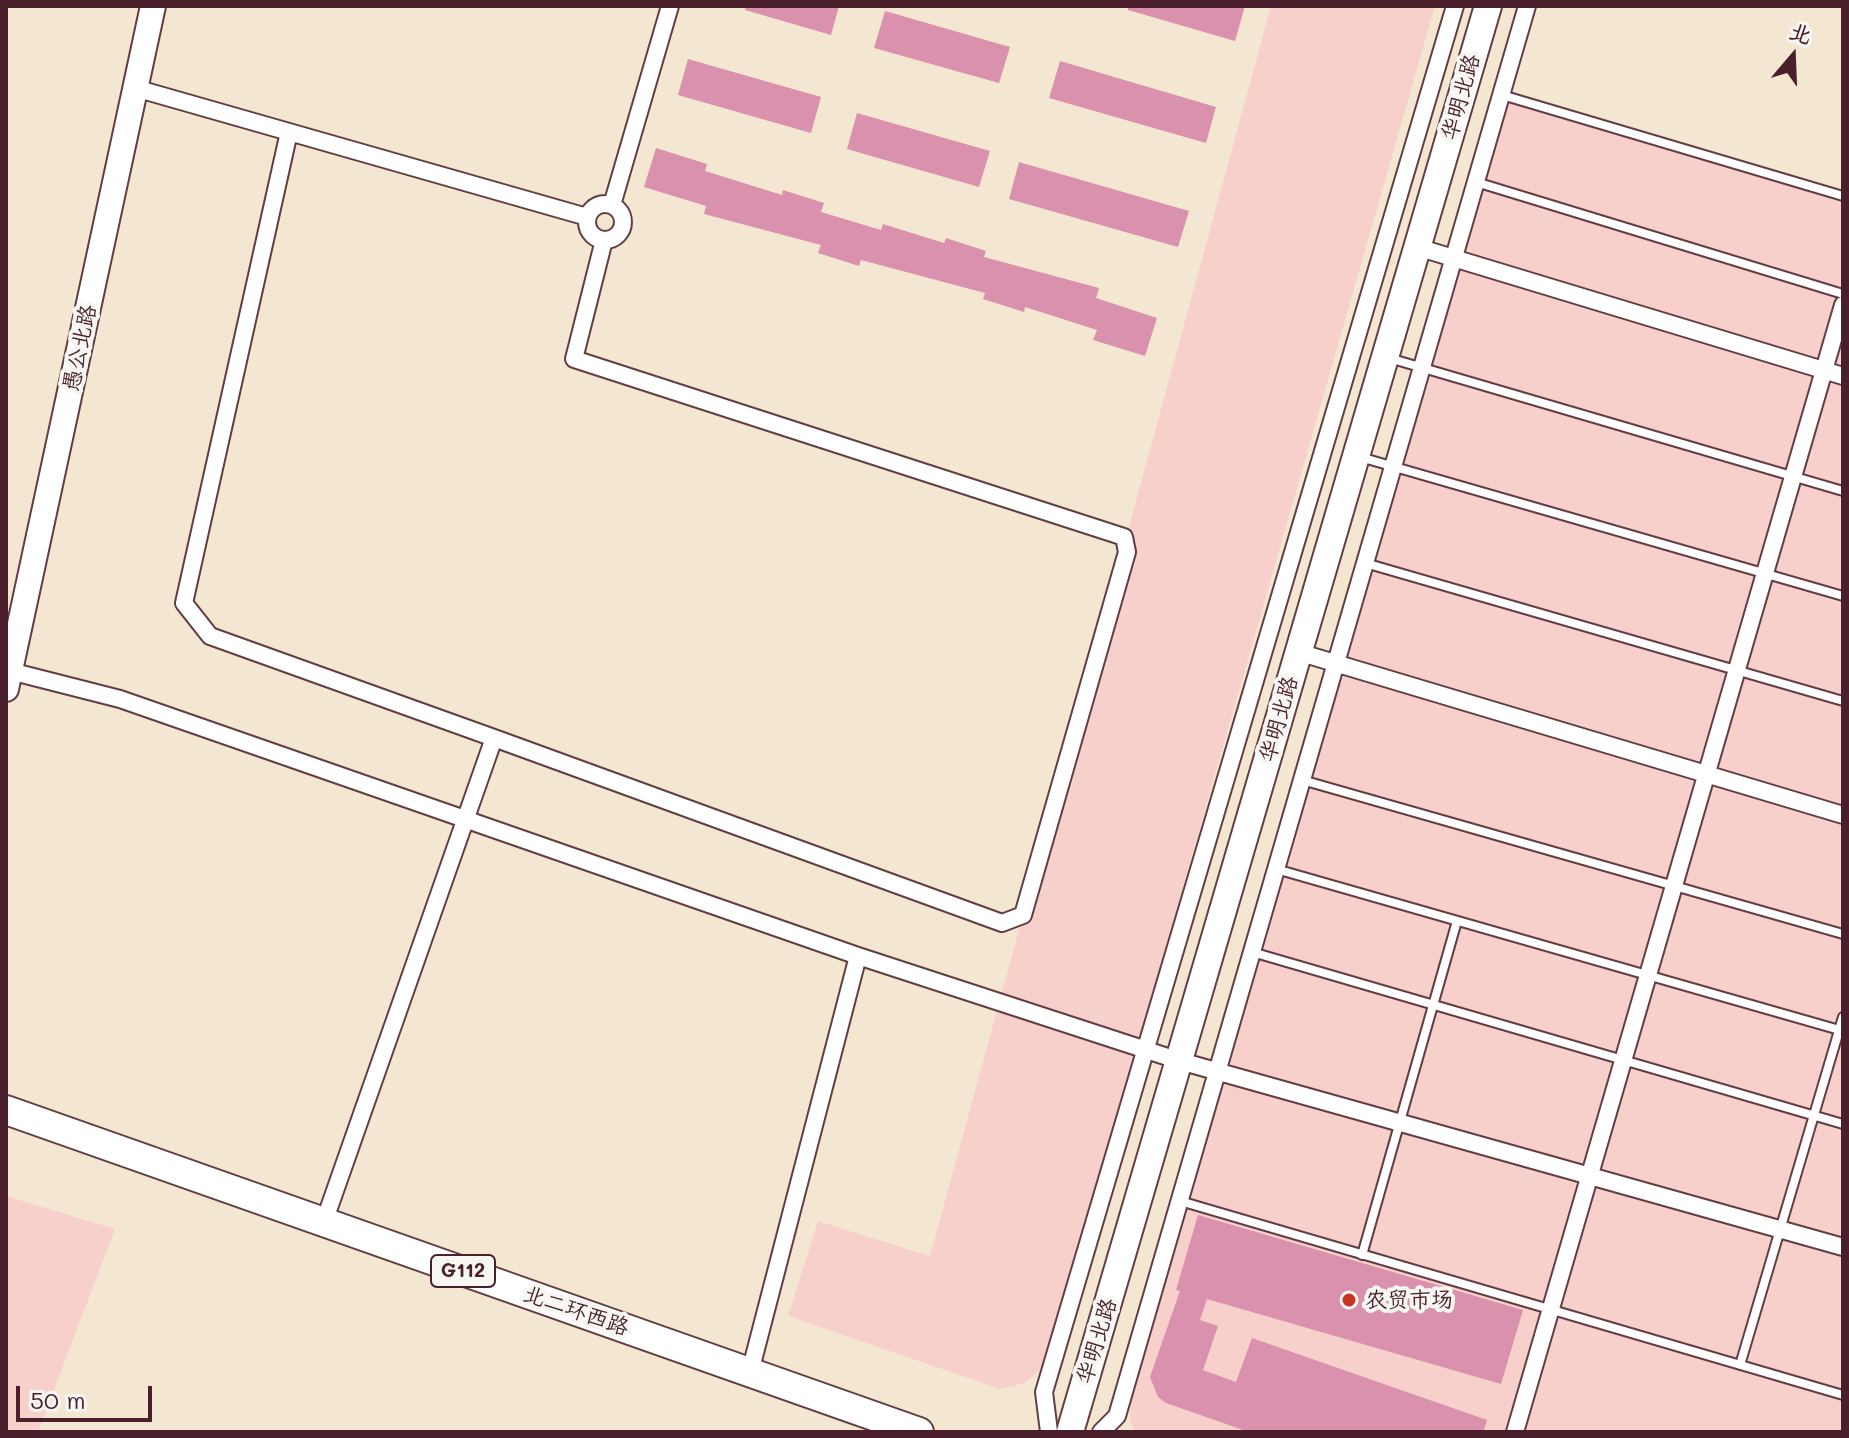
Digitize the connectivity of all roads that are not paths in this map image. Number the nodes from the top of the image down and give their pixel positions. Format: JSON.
{"nodes":[{"id":1,"x":153,"y":6,"type":"edge"},
{"id":2,"x":670,"y":6,"type":"edge"},
{"id":3,"x":1455,"y":6,"type":"edge"},
{"id":4,"x":1488,"y":6,"type":"edge"},
{"id":5,"x":1527,"y":6,"type":"edge"},
{"id":6,"x":135,"y":88,"type":"junction"},
{"id":7,"x":1501,"y":95,"type":"junction"},
{"id":8,"x":289,"y":132,"type":"junction"},
{"id":9,"x":1475,"y":182,"type":"junction"},
{"id":10,"x":1843,"y":196,"type":"edge"},
{"id":11,"x":612,"y":205,"type":"junction"},
{"id":12,"x":587,"y":217,"type":"junction"},
{"id":13,"x":604,"y":240,"type":"junction"},
{"id":14,"x":1417,"y":247,"type":"junction"},
{"id":15,"x":1453,"y":258,"type":"junction"},
{"id":16,"x":1843,"y":294,"type":"edge"},
{"id":17,"x":1843,"y":305,"type":"edge"},
{"id":18,"x":1385,"y":357,"type":"junction"},
{"id":19,"x":1422,"y":367,"type":"junction"},
{"id":20,"x":1824,"y":370,"type":"junction"},
{"id":21,"x":1843,"y":376,"type":"edge"},
{"id":22,"x":1356,"y":455,"type":"junction"},
{"id":23,"x":1393,"y":466,"type":"junction"},
{"id":24,"x":1793,"y":476,"type":"junction"},
{"id":25,"x":1843,"y":491,"type":"edge"},
{"id":26,"x":1365,"y":563,"type":"junction"},
{"id":27,"x":1765,"y":574,"type":"junction"},
{"id":28,"x":1843,"y":596,"type":"edge"},
{"id":29,"x":1298,"y":652,"type":"junction"},
{"id":30,"x":1335,"y":664,"type":"junction"},
{"id":31,"x":1737,"y":671,"type":"junction"},
{"id":32,"x":8,"y":680,"type":"edge"},
{"id":33,"x":1843,"y":701,"type":"edge"},
{"id":34,"x":494,"y":738,"type":"junction"},
{"id":35,"x":1707,"y":775,"type":"junction"},
{"id":36,"x":1301,"y":780,"type":"junction"},
{"id":37,"x":1843,"y":815,"type":"edge"},
{"id":38,"x":466,"y":818,"type":"junction"},
{"id":39,"x":1276,"y":869,"type":"junction"},
{"id":40,"x":1674,"y":886,"type":"junction"},
{"id":41,"x":1457,"y":921,"type":"junction"},
{"id":42,"x":1843,"y":934,"type":"edge"},
{"id":43,"x":1251,"y":952,"type":"junction"},
{"id":44,"x":858,"y":956,"type":"junction"},
{"id":45,"x":1649,"y":975,"type":"junction"},
{"id":46,"x":1433,"y":1005,"type":"junction"},
{"id":47,"x":1843,"y":1017,"type":"edge"},
{"id":48,"x":1841,"y":1031,"type":"edge"},
{"id":49,"x":1145,"y":1050,"type":"junction"},
{"id":50,"x":1624,"y":1060,"type":"junction"},
{"id":51,"x":1180,"y":1061,"type":"junction"},
{"id":52,"x":1217,"y":1071,"type":"junction"},
{"id":53,"x":6,"y":1110,"type":"edge"},
{"id":54,"x":1814,"y":1115,"type":"junction"},
{"id":55,"x":1400,"y":1123,"type":"junction"},
{"id":56,"x":1843,"y":1124,"type":"edge"},
{"id":57,"x":1591,"y":1176,"type":"junction"},
{"id":58,"x":1179,"y":1201,"type":"junction"},
{"id":59,"x":324,"y":1222,"type":"junction"},
{"id":60,"x":1780,"y":1229,"type":"junction"},
{"id":61,"x":1843,"y":1247,"type":"edge"},
{"id":62,"x":1362,"y":1255,"type":"junction"},
{"id":63,"x":1551,"y":1310,"type":"junction"},
{"id":64,"x":1740,"y":1365,"type":"junction"},
{"id":65,"x":750,"y":1372,"type":"junction"},
{"id":66,"x":1843,"y":1395,"type":"edge"},
{"id":67,"x":919,"y":1432,"type":"edge"},
{"id":68,"x":1049,"y":1432,"type":"edge"},
{"id":69,"x":1070,"y":1432,"type":"edge"},
{"id":70,"x":1101,"y":1432,"type":"edge"},
{"id":71,"x":1515,"y":1432,"type":"edge"}],
"edges":[{"from":1,"to":6,"type":"main road","name":"愚公北路"},
{"from":2,"to":11,"type":"street"},
{"from":3,"to":49,"type":"street"},
{"from":4,"to":14,"type":"main road","name":"华明北路"},
{"from":5,"to":7,"type":"street"},
{"from":6,"to":8,"type":"street"},
{"from":6,"to":32,"type":"main road","name":"愚公北路"},
{"from":7,"to":9,"type":"street"},
{"from":7,"to":10,"type":"lane"},
{"from":8,"to":12,"type":"street"},
{"from":8,"to":34,"type":"street"},
{"from":9,"to":15,"type":"street"},
{"from":9,"to":16,"type":"lane"},
{"from":11,"to":12,"type":"street"},
{"from":11,"to":13,"type":"street"},
{"from":12,"to":13,"type":"street"},
{"from":13,"to":34,"type":"street"},
{"from":14,"to":15,"type":"street"},
{"from":14,"to":18,"type":"main road","name":"华明北路"},
{"from":15,"to":19,"type":"street"},
{"from":15,"to":20,"type":"street"},
{"from":17,"to":20,"type":"street"},
{"from":18,"to":19,"type":"lane"},
{"from":18,"to":22,"type":"main road","name":"华明北路"},
{"from":19,"to":23,"type":"street"},
{"from":19,"to":24,"type":"lane"},
{"from":20,"to":21,"type":"street"},
{"from":20,"to":24,"type":"street"},
{"from":22,"to":23,"type":"lane"},
{"from":22,"to":29,"type":"main road","name":"华明北路"},
{"from":23,"to":26,"type":"street"},
{"from":23,"to":27,"type":"lane"},
{"from":24,"to":25,"type":"lane"},
{"from":24,"to":27,"type":"street"},
{"from":26,"to":30,"type":"street"},
{"from":26,"to":31,"type":"lane"},
{"from":27,"to":28,"type":"lane"},
{"from":27,"to":31,"type":"street"},
{"from":29,"to":30,"type":"street"},
{"from":29,"to":51,"type":"main road","name":"华明北路"},
{"from":30,"to":35,"type":"street"},
{"from":30,"to":36,"type":"street"},
{"from":31,"to":33,"type":"lane"},
{"from":31,"to":35,"type":"street"},
{"from":32,"to":38,"type":"street"},
{"from":34,"to":38,"type":"street"},
{"from":35,"to":37,"type":"street"},
{"from":35,"to":40,"type":"street"},
{"from":36,"to":39,"type":"street"},
{"from":36,"to":40,"type":"lane"},
{"from":38,"to":44,"type":"street"},
{"from":38,"to":59,"type":"street"},
{"from":39,"to":41,"type":"lane"},
{"from":39,"to":43,"type":"street"},
{"from":40,"to":42,"type":"lane"},
{"from":40,"to":45,"type":"street"},
{"from":41,"to":45,"type":"lane"},
{"from":41,"to":46,"type":"lane"},
{"from":43,"to":46,"type":"lane"},
{"from":43,"to":52,"type":"street"},
{"from":44,"to":49,"type":"street"},
{"from":44,"to":65,"type":"street"},
{"from":45,"to":48,"type":"lane"},
{"from":45,"to":50,"type":"street"},
{"from":46,"to":50,"type":"lane"},
{"from":46,"to":55,"type":"lane"},
{"from":47,"to":48,"type":"lane"},
{"from":48,"to":54,"type":"lane"},
{"from":49,"to":51,"type":"street"},
{"from":49,"to":68,"type":"street"},
{"from":50,"to":54,"type":"lane"},
{"from":50,"to":57,"type":"street"},
{"from":51,"to":52,"type":"street"},
{"from":51,"to":69,"type":"main road","name":"华明北路"},
{"from":52,"to":55,"type":"street"},
{"from":52,"to":58,"type":"street"},
{"from":53,"to":59,"type":"highway","name":"北二环西路","number":"G112"},
{"from":54,"to":56,"type":"lane"},
{"from":54,"to":60,"type":"lane"},
{"from":55,"to":57,"type":"street"},
{"from":55,"to":62,"type":"lane"},
{"from":57,"to":60,"type":"street"},
{"from":57,"to":63,"type":"street"},
{"from":58,"to":62,"type":"lane"},
{"from":58,"to":70,"type":"street"},
{"from":59,"to":65,"type":"highway","name":"北二环西路","number":"G112"},
{"from":60,"to":61,"type":"street"},
{"from":60,"to":64,"type":"lane"},
{"from":62,"to":63,"type":"lane"},
{"from":63,"to":64,"type":"lane"},
{"from":63,"to":71,"type":"street"},
{"from":64,"to":66,"type":"lane"},
{"from":65,"to":67,"type":"highway","name":"北二环西路","number":"G112"}]}
